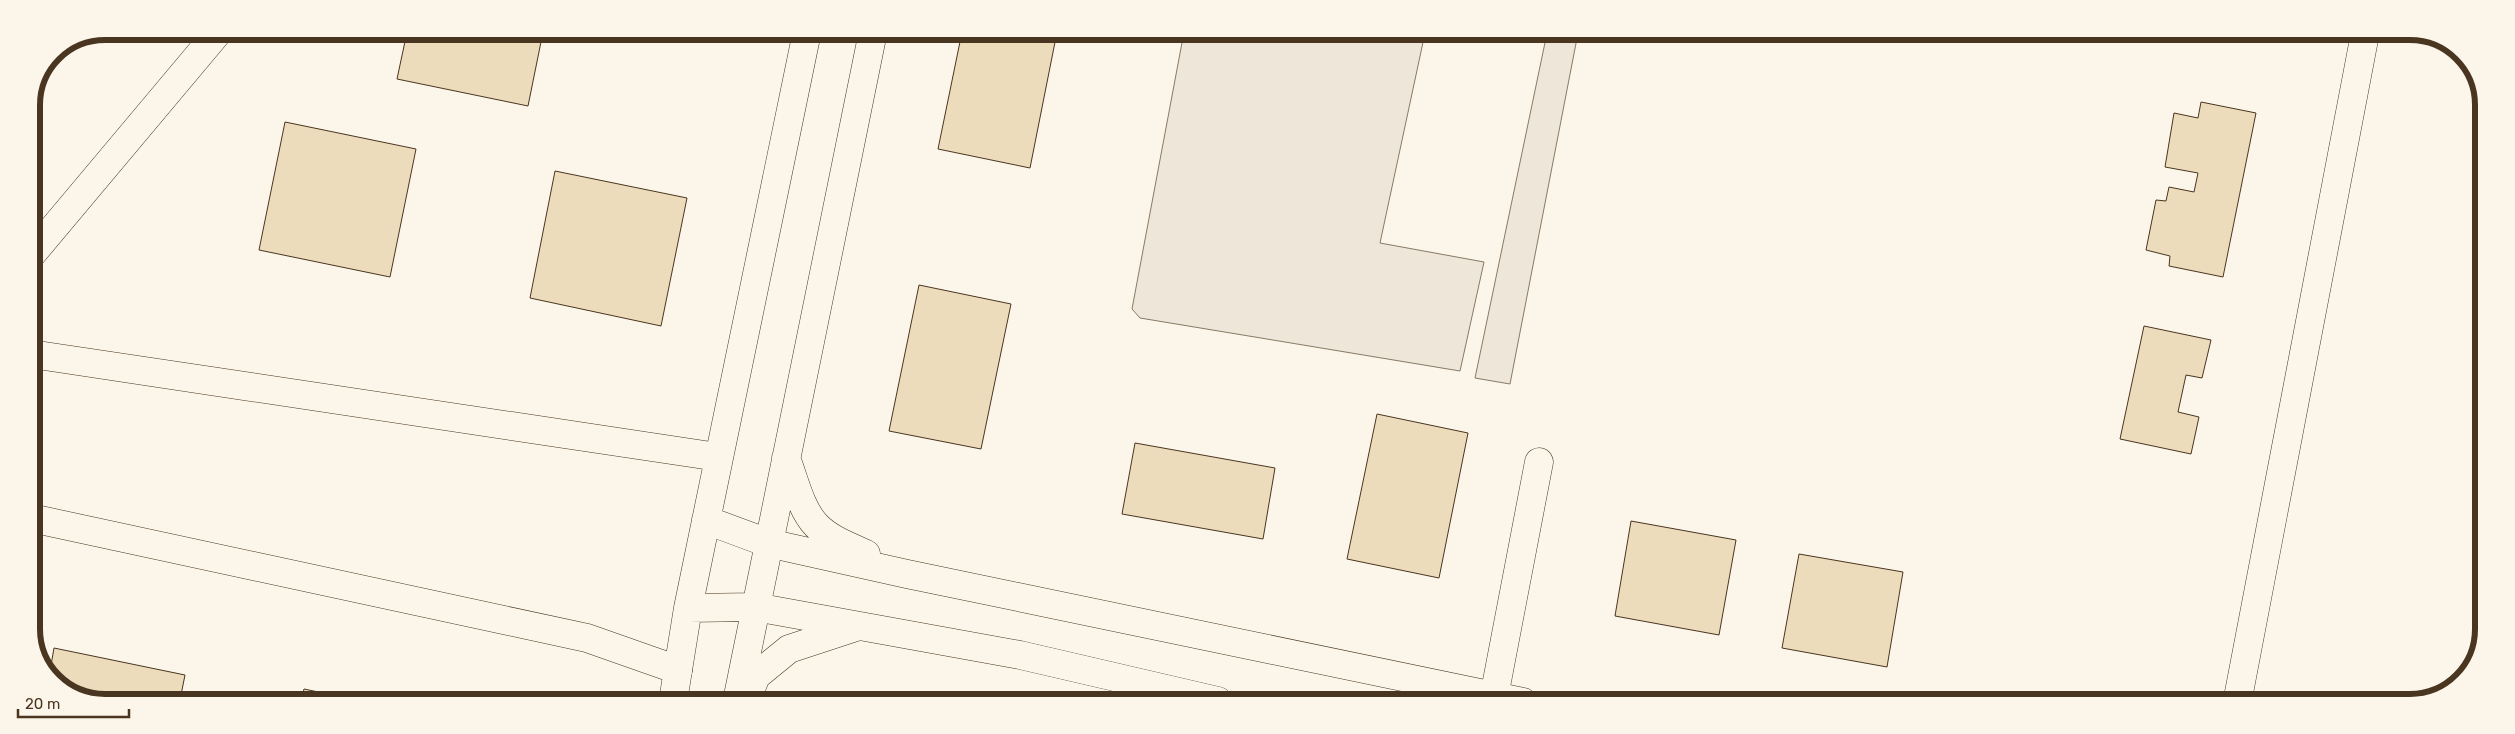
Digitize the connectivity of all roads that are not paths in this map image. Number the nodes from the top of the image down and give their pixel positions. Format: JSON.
{"nodes":[{"id":1,"x":211,"y":40,"type":"edge"},
{"id":2,"x":805,"y":40,"type":"edge"},
{"id":3,"x":871,"y":40,"type":"edge"},
{"id":4,"x":2364,"y":40,"type":"edge"},
{"id":5,"x":40,"y":243,"type":"edge"},
{"id":6,"x":40,"y":355,"type":"edge"},
{"id":7,"x":718,"y":457,"type":"junction"},
{"id":8,"x":786,"y":458,"type":"junction"},
{"id":9,"x":1539,"y":462,"type":"dead end"},
{"id":10,"x":40,"y":520,"type":"edge"},
{"id":11,"x":706,"y":520,"type":"junction"},
{"id":12,"x":768,"y":543,"type":"junction"},
{"id":13,"x":907,"y":574,"type":"junction"},
{"id":14,"x":755,"y":607,"type":"junction"},
{"id":15,"x":688,"y":608,"type":"junction"},
{"id":16,"x":859,"y":626,"type":"junction"},
{"id":17,"x":678,"y":670,"type":"junction"},
{"id":18,"x":674,"y":694,"type":"edge"},
{"id":19,"x":738,"y":694,"type":"edge"},
{"id":20,"x":749,"y":694,"type":"edge"},
{"id":21,"x":1184,"y":694,"type":"edge"},
{"id":22,"x":1470,"y":694,"type":"edge"},
{"id":23,"x":1494,"y":694,"type":"edge"},
{"id":24,"x":2240,"y":694,"type":"edge"}],
"edges":[{"from":1,"to":5,"type":"main road"},
{"from":2,"to":7,"type":"main road"},
{"from":3,"to":8,"type":"main road"},
{"from":4,"to":24,"type":"main road"},
{"from":6,"to":7,"type":"main road"},
{"from":7,"to":11,"type":"main road"},
{"from":8,"to":12,"type":"main road"},
{"from":8,"to":13,"type":"main road"},
{"from":9,"to":23,"type":"main road"},
{"from":10,"to":17,"type":"main road"},
{"from":11,"to":12,"type":"main road"},
{"from":11,"to":15,"type":"main road"},
{"from":12,"to":13,"type":"main road"},
{"from":12,"to":14,"type":"main road"},
{"from":13,"to":22,"type":"main road"},
{"from":14,"to":15,"type":"main road"},
{"from":14,"to":16,"type":"main road"},
{"from":14,"to":19,"type":"main road"},
{"from":15,"to":17,"type":"main road"},
{"from":16,"to":20,"type":"main road"},
{"from":16,"to":21,"type":"main road"},
{"from":17,"to":18,"type":"main road"}]}
